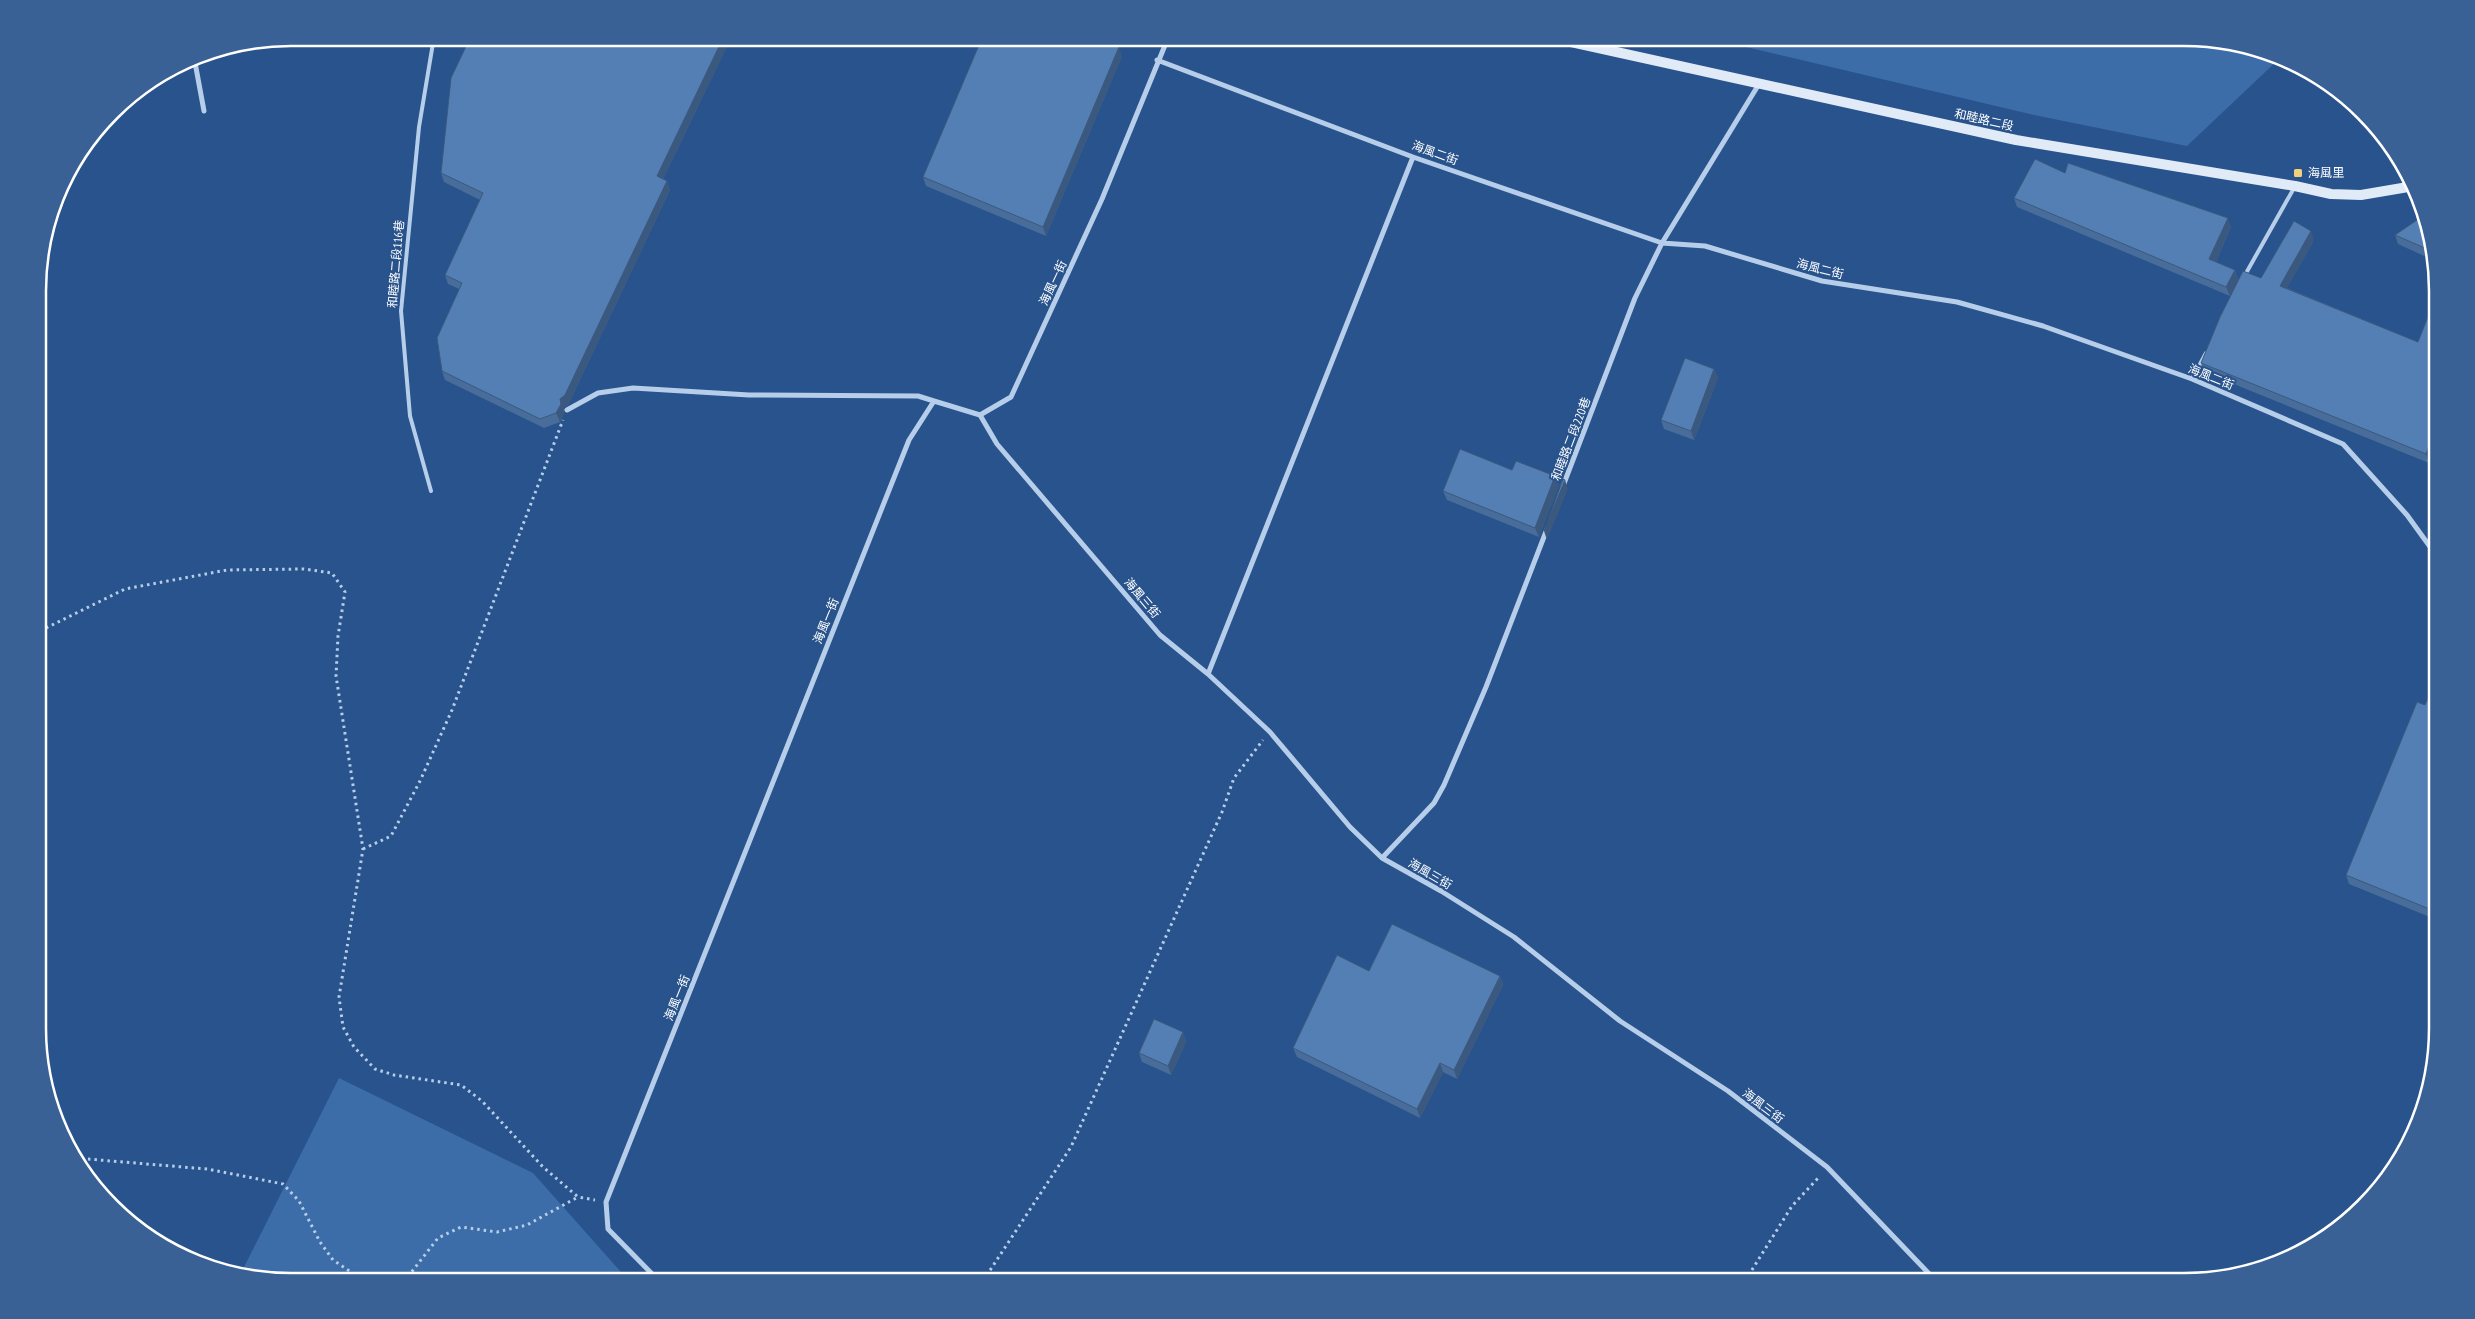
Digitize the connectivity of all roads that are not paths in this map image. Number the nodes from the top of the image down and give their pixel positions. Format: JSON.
{"nodes":[{"id":1,"x":432,"y":46,"type":"edge"},
{"id":2,"x":1164,"y":46,"type":"edge"},
{"id":3,"x":1591,"y":46,"type":"edge"},
{"id":4,"x":1157,"y":60,"type":"junction"},
{"id":5,"x":196,"y":66,"type":"edge"},
{"id":6,"x":1760,"y":82,"type":"junction"},
{"id":7,"x":204,"y":111,"type":"dead end"},
{"id":8,"x":1413,"y":156,"type":"junction"},
{"id":9,"x":2295,"y":186,"type":"junction"},
{"id":10,"x":2405,"y":188,"type":"edge"},
{"id":11,"x":1662,"y":243,"type":"junction"},
{"id":12,"x":2243,"y":278,"type":"edge"},
{"id":13,"x":2209,"y":345,"type":"edge"},
{"id":14,"x":2192,"y":379,"type":"junction"},
{"id":15,"x":934,"y":401,"type":"junction"},
{"id":16,"x":567,"y":410,"type":"edge"},
{"id":17,"x":980,"y":415,"type":"junction"},
{"id":18,"x":431,"y":491,"type":"dead end"},
{"id":19,"x":1560,"y":496,"type":"edge"},
{"id":20,"x":1549,"y":524,"type":"edge"},
{"id":21,"x":2429,"y":545,"type":"edge"},
{"id":22,"x":1208,"y":674,"type":"junction"},
{"id":23,"x":1382,"y":858,"type":"junction"},
{"id":24,"x":651,"y":1273,"type":"edge"},
{"id":25,"x":1928,"y":1273,"type":"edge"}],
"edges":[{"from":1,"to":18,"type":"lane","name":"和睦路二段116巷"},
{"from":2,"to":4,"type":"street","name":"海風一街"},
{"from":3,"to":6,"type":"street","name":"和睦路二段"},
{"from":4,"to":8,"type":"street","name":"海風二街"},
{"from":4,"to":17,"type":"street","name":"海風一街"},
{"from":5,"to":7,"type":"street"},
{"from":6,"to":9,"type":"street","name":"和睦路二段"},
{"from":6,"to":11,"type":"street","name":"和睦路二段220巷"},
{"from":8,"to":11,"type":"street","name":"海風二街"},
{"from":8,"to":22,"type":"street"},
{"from":9,"to":10,"type":"street","name":"和睦路二段"},
{"from":9,"to":12,"type":"lane"},
{"from":11,"to":14,"type":"street","name":"海風二街"},
{"from":11,"to":19,"type":"street","name":"和睦路二段220巷"},
{"from":13,"to":14,"type":"lane"},
{"from":14,"to":21,"type":"street","name":"海風二街"},
{"from":15,"to":16,"type":"street"},
{"from":15,"to":17,"type":"street"},
{"from":15,"to":24,"type":"street","name":"海風一街"},
{"from":17,"to":22,"type":"street","name":"海風三街"},
{"from":20,"to":23,"type":"street"},
{"from":22,"to":23,"type":"street","name":"海風三街"},
{"from":23,"to":25,"type":"street","name":"海風三街"}]}
